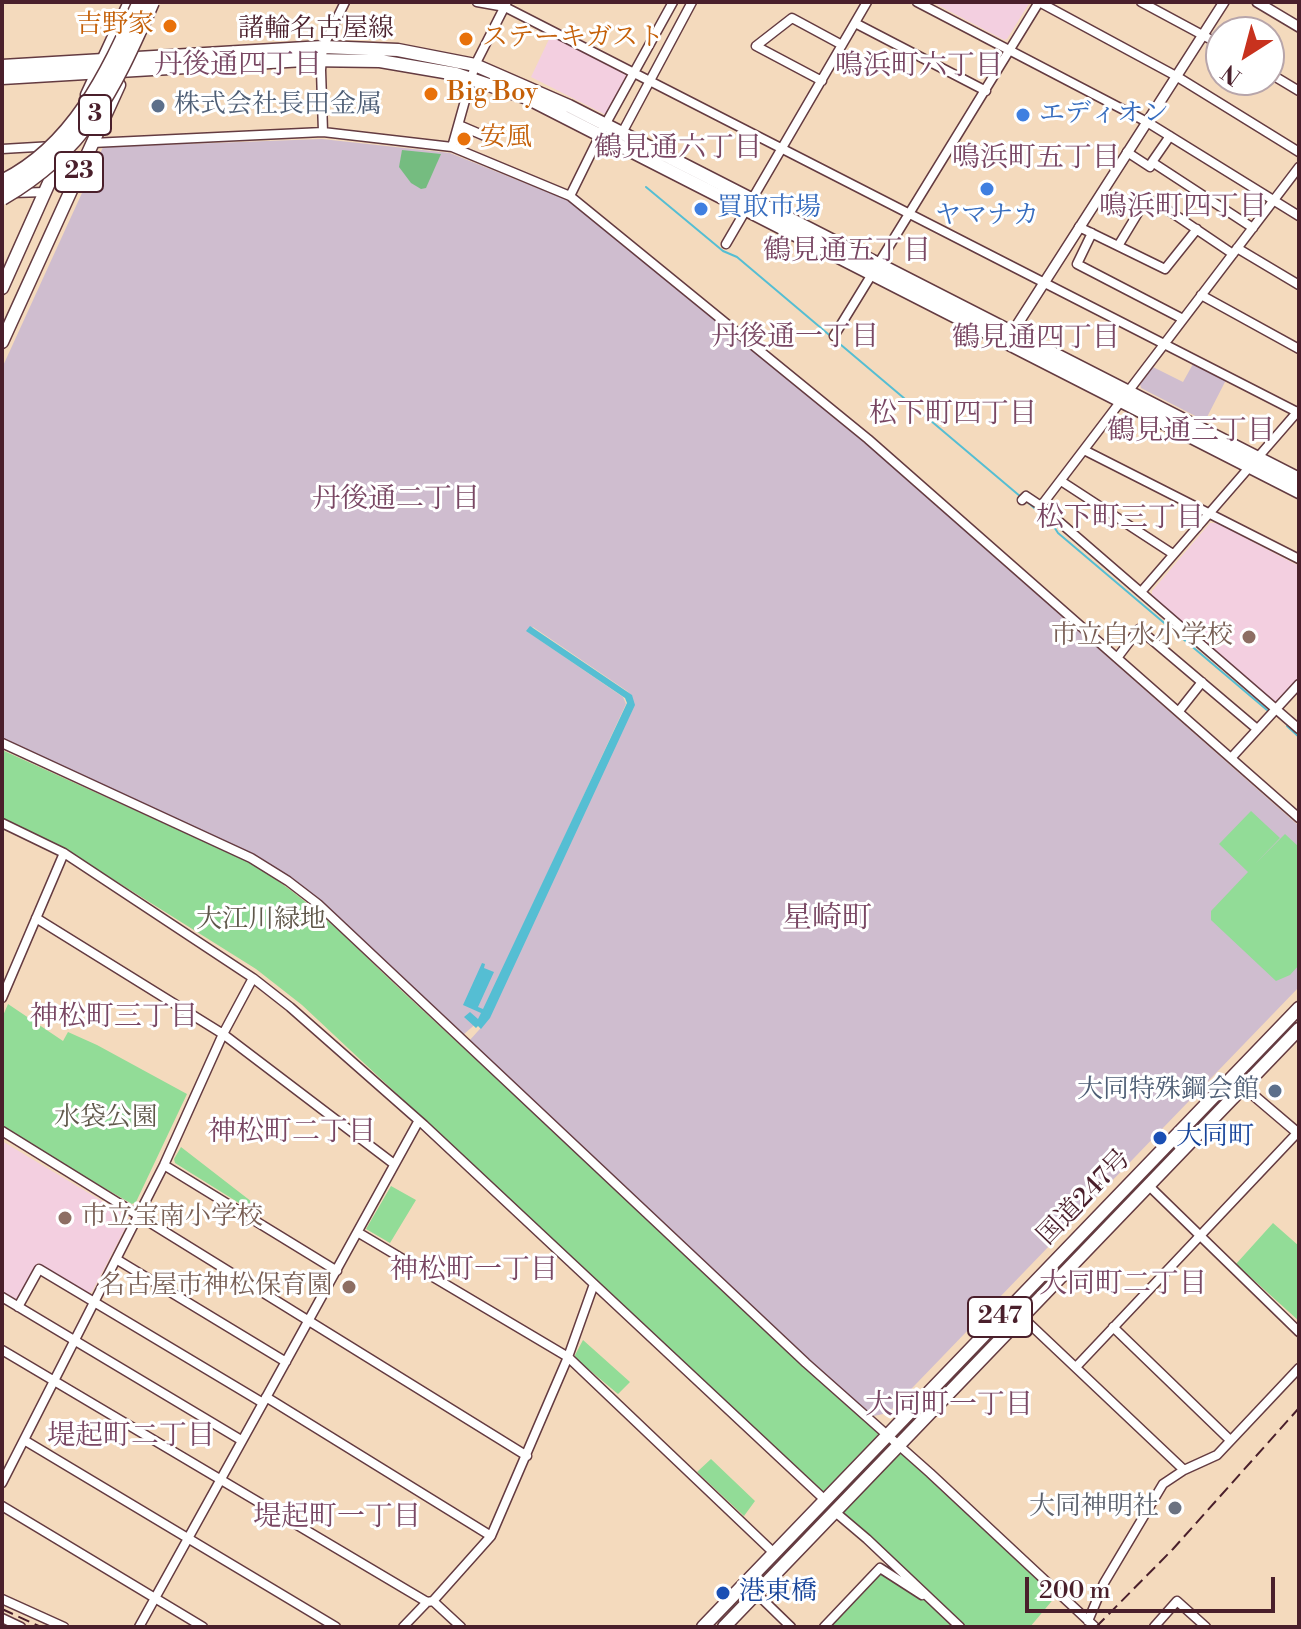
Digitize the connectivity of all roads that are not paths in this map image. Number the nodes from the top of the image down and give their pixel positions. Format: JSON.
{"nodes":[{"id":1,"x":130,"y":2,"type":"edge"},
{"id":2,"x":140,"y":2,"type":"edge"},
{"id":3,"x":154,"y":2,"type":"edge"},
{"id":4,"x":345,"y":2,"type":"edge"},
{"id":5,"x":477,"y":2,"type":"edge"},
{"id":6,"x":673,"y":2,"type":"edge"},
{"id":7,"x":692,"y":2,"type":"edge"},
{"id":8,"x":867,"y":2,"type":"edge"},
{"id":9,"x":917,"y":2,"type":"edge"},
{"id":10,"x":1039,"y":2,"type":"edge"},
{"id":11,"x":1141,"y":2,"type":"edge"},
{"id":12,"x":1224,"y":2,"type":"edge"},
{"id":13,"x":1257,"y":2,"type":"edge"},
{"id":14,"x":506,"y":4,"type":"edge"},
{"id":15,"x":855,"y":23,"type":"junction"},
{"id":16,"x":1299,"y":27,"type":"edge"},
{"id":17,"x":1203,"y":34,"type":"junction"},
{"id":18,"x":842,"y":45,"type":"junction"},
{"id":19,"x":1009,"y":50,"type":"junction"},
{"id":20,"x":322,"y":54,"type":"junction"},
{"id":21,"x":128,"y":65,"type":"junction"},
{"id":22,"x":475,"y":65,"type":"junction"},
{"id":23,"x":2,"y":66,"type":"edge"},
{"id":24,"x":99,"y":68,"type":"junction"},
{"id":25,"x":633,"y":73,"type":"junction"},
{"id":26,"x":1176,"y":76,"type":"junction"},
{"id":27,"x":2,"y":78,"type":"edge"},
{"id":28,"x":472,"y":79,"type":"junction"},
{"id":29,"x":649,"y":81,"type":"junction"},
{"id":30,"x":822,"y":81,"type":"junction"},
{"id":31,"x":986,"y":91,"type":"junction"},
{"id":32,"x":1147,"y":122,"type":"junction"},
{"id":33,"x":459,"y":125,"type":"junction"},
{"id":34,"x":602,"y":130,"type":"junction"},
{"id":35,"x":323,"y":132,"type":"junction"},
{"id":36,"x":622,"y":133,"type":"junction"},
{"id":37,"x":1170,"y":136,"type":"junction"},
{"id":38,"x":494,"y":140,"type":"dead end"},
{"id":39,"x":92,"y":143,"type":"junction"},
{"id":40,"x":66,"y":145,"type":"junction"},
{"id":41,"x":452,"y":147,"type":"junction"},
{"id":42,"x":782,"y":148,"type":"junction"},
{"id":43,"x":2,"y":149,"type":"edge"},
{"id":44,"x":1127,"y":152,"type":"junction"},
{"id":45,"x":1299,"y":152,"type":"edge"},
{"id":46,"x":1152,"y":162,"type":"junction"},
{"id":47,"x":1299,"y":167,"type":"edge"},
{"id":48,"x":2,"y":182,"type":"edge"},
{"id":49,"x":45,"y":192,"type":"junction"},
{"id":50,"x":2,"y":196,"type":"edge"},
{"id":51,"x":570,"y":196,"type":"junction"},
{"id":52,"x":1274,"y":200,"type":"junction"},
{"id":53,"x":747,"y":204,"type":"junction"},
{"id":54,"x":909,"y":213,"type":"junction"},
{"id":55,"x":1299,"y":216,"type":"edge"},
{"id":56,"x":1079,"y":227,"type":"junction"},
{"id":57,"x":1253,"y":228,"type":"junction"},
{"id":58,"x":1197,"y":229,"type":"junction"},
{"id":59,"x":1092,"y":233,"type":"junction"},
{"id":60,"x":726,"y":244,"type":"dead end"},
{"id":61,"x":1118,"y":246,"type":"junction"},
{"id":62,"x":1235,"y":251,"type":"junction"},
{"id":63,"x":874,"y":269,"type":"junction"},
{"id":64,"x":1043,"y":282,"type":"junction"},
{"id":65,"x":1299,"y":285,"type":"edge"},
{"id":66,"x":2,"y":288,"type":"edge"},
{"id":67,"x":1201,"y":295,"type":"junction"},
{"id":68,"x":1183,"y":319,"type":"junction"},
{"id":69,"x":834,"y":336,"type":"dead end"},
{"id":70,"x":1009,"y":337,"type":"junction"},
{"id":71,"x":2,"y":342,"type":"edge"},
{"id":72,"x":1164,"y":344,"type":"junction"},
{"id":73,"x":1299,"y":349,"type":"edge"},
{"id":74,"x":1125,"y":396,"type":"junction"},
{"id":75,"x":1298,"y":412,"type":"edge"},
{"id":76,"x":1084,"y":450,"type":"junction"},
{"id":77,"x":1255,"y":463,"type":"junction"},
{"id":78,"x":1299,"y":479,"type":"edge"},
{"id":79,"x":1061,"y":481,"type":"junction"},
{"id":80,"x":1299,"y":492,"type":"edge"},
{"id":81,"x":1023,"y":499,"type":"dead end"},
{"id":82,"x":1041,"y":506,"type":"junction"},
{"id":83,"x":1209,"y":512,"type":"junction"},
{"id":84,"x":1173,"y":554,"type":"junction"},
{"id":85,"x":1299,"y":559,"type":"edge"},
{"id":86,"x":1141,"y":592,"type":"junction"},
{"id":87,"x":1117,"y":658,"type":"junction"},
{"id":88,"x":1202,"y":682,"type":"junction"},
{"id":89,"x":1299,"y":684,"type":"edge"},
{"id":90,"x":1275,"y":709,"type":"junction"},
{"id":91,"x":1179,"y":711,"type":"junction"},
{"id":92,"x":1257,"y":729,"type":"junction"},
{"id":93,"x":1299,"y":729,"type":"edge"},
{"id":94,"x":2,"y":743,"type":"edge"},
{"id":95,"x":1232,"y":757,"type":"junction"},
{"id":96,"x":1299,"y":818,"type":"edge"},
{"id":97,"x":2,"y":823,"type":"edge"},
{"id":98,"x":64,"y":853,"type":"junction"},
{"id":99,"x":36,"y":918,"type":"junction"},
{"id":100,"x":253,"y":978,"type":"junction"},
{"id":101,"x":2,"y":998,"type":"edge"},
{"id":102,"x":1299,"y":1008,"type":"edge"},
{"id":103,"x":1299,"y":1029,"type":"edge"},
{"id":104,"x":223,"y":1034,"type":"junction"},
{"id":105,"x":1232,"y":1077,"type":"junction"},
{"id":106,"x":1244,"y":1086,"type":"junction"},
{"id":107,"x":418,"y":1122,"type":"junction"},
{"id":108,"x":2,"y":1131,"type":"edge"},
{"id":109,"x":1298,"y":1133,"type":"edge"},
{"id":110,"x":394,"y":1164,"type":"junction"},
{"id":111,"x":164,"y":1165,"type":"junction"},
{"id":112,"x":1148,"y":1185,"type":"junction"},
{"id":113,"x":138,"y":1213,"type":"junction"},
{"id":114,"x":359,"y":1233,"type":"junction"},
{"id":115,"x":1199,"y":1235,"type":"junction"},
{"id":116,"x":116,"y":1259,"type":"junction"},
{"id":117,"x":337,"y":1271,"type":"junction"},
{"id":118,"x":594,"y":1284,"type":"junction"},
{"id":119,"x":2,"y":1297,"type":"edge"},
{"id":120,"x":92,"y":1301,"type":"junction"},
{"id":121,"x":1011,"y":1306,"type":"junction"},
{"id":122,"x":18,"y":1307,"type":"junction"},
{"id":123,"x":1022,"y":1316,"type":"junction"},
{"id":124,"x":309,"y":1321,"type":"junction"},
{"id":125,"x":1113,"y":1327,"type":"junction"},
{"id":126,"x":1299,"y":1332,"type":"edge"},
{"id":127,"x":73,"y":1340,"type":"junction"},
{"id":128,"x":2,"y":1350,"type":"edge"},
{"id":129,"x":568,"y":1357,"type":"junction"},
{"id":130,"x":286,"y":1362,"type":"junction"},
{"id":131,"x":1076,"y":1367,"type":"junction"},
{"id":132,"x":1299,"y":1368,"type":"edge"},
{"id":133,"x":53,"y":1381,"type":"junction"},
{"id":134,"x":265,"y":1400,"type":"junction"},
{"id":135,"x":887,"y":1436,"type":"junction"},
{"id":136,"x":24,"y":1440,"type":"junction"},
{"id":137,"x":241,"y":1440,"type":"junction"},
{"id":138,"x":1230,"y":1440,"type":"junction"},
{"id":139,"x":898,"y":1445,"type":"junction"},
{"id":140,"x":527,"y":1456,"type":"junction"},
{"id":141,"x":1184,"y":1470,"type":"junction"},
{"id":142,"x":219,"y":1481,"type":"junction"},
{"id":143,"x":2,"y":1483,"type":"edge"},
{"id":144,"x":825,"y":1500,"type":"junction"},
{"id":145,"x":2,"y":1506,"type":"edge"},
{"id":146,"x":834,"y":1511,"type":"junction"},
{"id":147,"x":491,"y":1536,"type":"junction"},
{"id":148,"x":190,"y":1539,"type":"junction"},
{"id":149,"x":774,"y":1553,"type":"junction"},
{"id":150,"x":756,"y":1593,"type":"junction"},
{"id":151,"x":926,"y":1595,"type":"junction"},
{"id":152,"x":2,"y":1599,"type":"edge"},
{"id":153,"x":156,"y":1599,"type":"junction"},
{"id":154,"x":430,"y":1602,"type":"junction"},
{"id":155,"x":2,"y":1618,"type":"edge"},
{"id":156,"x":1092,"y":1624,"type":"edge"},
{"id":157,"x":21,"y":1627,"type":"edge"},
{"id":158,"x":64,"y":1627,"type":"edge"},
{"id":159,"x":139,"y":1627,"type":"edge"},
{"id":160,"x":203,"y":1627,"type":"edge"},
{"id":161,"x":336,"y":1627,"type":"edge"},
{"id":162,"x":403,"y":1627,"type":"edge"},
{"id":163,"x":461,"y":1627,"type":"edge"},
{"id":164,"x":703,"y":1627,"type":"edge"},
{"id":165,"x":724,"y":1627,"type":"edge"},
{"id":166,"x":791,"y":1627,"type":"edge"},
{"id":167,"x":824,"y":1627,"type":"edge"},
{"id":168,"x":960,"y":1627,"type":"edge"},
{"id":169,"x":1154,"y":1627,"type":"edge"},
{"id":170,"x":1206,"y":1627,"type":"edge"}],
"edges":[{"from":1,"to":24,"type":"main road","number":"23"},
{"from":2,"to":48,"type":"highway","number":"3","bridge":true},
{"from":3,"to":21,"type":"main road","number":"23"},
{"from":3,"to":50,"type":"highway","number":"3","bridge":true},
{"from":4,"to":20,"type":"street"},
{"from":5,"to":14,"type":"street"},
{"from":6,"to":25,"type":"street"},
{"from":7,"to":29,"type":"street"},
{"from":8,"to":15,"type":"street"},
{"from":9,"to":19,"type":"street"},
{"from":10,"to":19,"type":"street"},
{"from":10,"to":26,"type":"street"},
{"from":11,"to":17,"type":"street"},
{"from":12,"to":17,"type":"street"},
{"from":13,"to":16,"type":"street"},
{"from":14,"to":22,"type":"street"},
{"from":14,"to":25,"type":"street"},
{"from":15,"to":18,"type":"street"},
{"from":15,"to":31,"type":"street"},
{"from":17,"to":26,"type":"street"},
{"from":18,"to":30,"type":"street"},
{"from":18,"to":30,"type":"street"},
{"from":19,"to":31,"type":"street"},
{"from":19,"to":32,"type":"street"},
{"from":20,"to":21,"type":"main road","name":"諸輪名古屋線"},
{"from":20,"to":22,"type":"main road","name":"諸輪名古屋線"},
{"from":20,"to":28,"type":"main road","name":"諸輪名古屋線"},
{"from":20,"to":35,"type":"street"},
{"from":21,"to":24,"type":"main road","name":"諸輪名古屋線"},
{"from":21,"to":39,"type":"main road","number":"23"},
{"from":22,"to":28,"type":"street"},
{"from":22,"to":34,"type":"main road","name":"諸輪名古屋線"},
{"from":23,"to":24,"type":"main road","name":"諸輪名古屋線"},
{"from":24,"to":27,"type":"main road","name":"諸輪名古屋線"},
{"from":24,"to":40,"type":"main road","number":"23"},
{"from":25,"to":29,"type":"street"},
{"from":25,"to":34,"type":"street"},
{"from":26,"to":32,"type":"street"},
{"from":26,"to":45,"type":"street"},
{"from":28,"to":33,"type":"street"},
{"from":28,"to":34,"type":"main road","name":"諸輪名古屋線"},
{"from":29,"to":36,"type":"street"},
{"from":29,"to":42,"type":"street"},
{"from":30,"to":42,"type":"street"},
{"from":31,"to":54,"type":"street"},
{"from":32,"to":37,"type":"street"},
{"from":32,"to":44,"type":"street"},
{"from":33,"to":38,"type":"street"},
{"from":33,"to":41,"type":"street"},
{"from":34,"to":36,"type":"main road","name":"諸輪名古屋線"},
{"from":34,"to":51,"type":"street"},
{"from":34,"to":53,"type":"main road","name":"諸輪名古屋線"},
{"from":35,"to":39,"type":"street"},
{"from":35,"to":41,"type":"street"},
{"from":36,"to":53,"type":"main road","name":"諸輪名古屋線"},
{"from":37,"to":46,"type":"street"},
{"from":37,"to":52,"type":"street"},
{"from":39,"to":71,"type":"main road","number":"23"},
{"from":40,"to":43,"type":"street"},
{"from":40,"to":49,"type":"main road","number":"23"},
{"from":41,"to":51,"type":"street"},
{"from":42,"to":53,"type":"street"},
{"from":42,"to":54,"type":"street"},
{"from":44,"to":46,"type":"street"},
{"from":44,"to":56,"type":"street"},
{"from":46,"to":57,"type":"street"},
{"from":47,"to":52,"type":"street"},
{"from":49,"to":50,"type":"street"},
{"from":49,"to":66,"type":"main road","number":"23"},
{"from":51,"to":87,"type":"street"},
{"from":52,"to":55,"type":"street"},
{"from":52,"to":57,"type":"street"},
{"from":53,"to":60,"type":"street"},
{"from":53,"to":63,"type":"main road","name":"諸輪名古屋線"},
{"from":54,"to":63,"type":"street"},
{"from":54,"to":64,"type":"street"},
{"from":56,"to":59,"type":"street"},
{"from":56,"to":64,"type":"street"},
{"from":57,"to":62,"type":"street"},
{"from":58,"to":61,"type":"street"},
{"from":58,"to":61,"type":"street"},
{"from":58,"to":62,"type":"street"},
{"from":59,"to":61,"type":"street"},
{"from":59,"to":68,"type":"street"},
{"from":62,"to":65,"type":"street"},
{"from":62,"to":67,"type":"street"},
{"from":63,"to":69,"type":"street"},
{"from":63,"to":70,"type":"main road","name":"諸輪名古屋線"},
{"from":64,"to":70,"type":"street"},
{"from":64,"to":72,"type":"street"},
{"from":67,"to":68,"type":"street"},
{"from":67,"to":73,"type":"street"},
{"from":68,"to":72,"type":"street"},
{"from":70,"to":74,"type":"main road","name":"諸輪名古屋線"},
{"from":72,"to":74,"type":"street"},
{"from":72,"to":75,"type":"street"},
{"from":74,"to":76,"type":"street"},
{"from":74,"to":77,"type":"main road","name":"諸輪名古屋線"},
{"from":75,"to":77,"type":"street"},
{"from":76,"to":79,"type":"street"},
{"from":76,"to":83,"type":"street"},
{"from":77,"to":78,"type":"main road","name":"諸輪名古屋線"},
{"from":77,"to":80,"type":"main road","name":"諸輪名古屋線"},
{"from":77,"to":83,"type":"street"},
{"from":79,"to":82,"type":"street"},
{"from":79,"to":84,"type":"street"},
{"from":81,"to":82,"type":"street"},
{"from":82,"to":86,"type":"street"},
{"from":83,"to":84,"type":"street"},
{"from":83,"to":85,"type":"street"},
{"from":84,"to":86,"type":"street"},
{"from":86,"to":90,"type":"street"},
{"from":87,"to":88,"type":"street"},
{"from":87,"to":91,"type":"street"},
{"from":88,"to":91,"type":"street"},
{"from":88,"to":92,"type":"street"},
{"from":89,"to":90,"type":"street"},
{"from":90,"to":92,"type":"street"},
{"from":90,"to":93,"type":"street"},
{"from":91,"to":95,"type":"street"},
{"from":92,"to":95,"type":"street"},
{"from":94,"to":135,"type":"street"},
{"from":95,"to":96,"type":"street"},
{"from":97,"to":98,"type":"street"},
{"from":98,"to":99,"type":"street"},
{"from":98,"to":100,"type":"street"},
{"from":99,"to":101,"type":"street"},
{"from":99,"to":104,"type":"street"},
{"from":100,"to":104,"type":"street"},
{"from":100,"to":107,"type":"street"},
{"from":102,"to":105,"type":"main road","name":"国道247号","number":"247"},
{"from":103,"to":106,"type":"main road","name":"国道247号","number":"247"},
{"from":104,"to":110,"type":"street"},
{"from":104,"to":111,"type":"street"},
{"from":105,"to":106,"type":"street"},
{"from":105,"to":121,"type":"main road","name":"国道247号","number":"247"},
{"from":106,"to":109,"type":"street"},
{"from":106,"to":112,"type":"main road","name":"国道247号","number":"247"},
{"from":107,"to":110,"type":"street"},
{"from":107,"to":118,"type":"street"},
{"from":108,"to":113,"type":"street"},
{"from":109,"to":115,"type":"street"},
{"from":110,"to":114,"type":"street"},
{"from":111,"to":113,"type":"street"},
{"from":111,"to":117,"type":"street"},
{"from":112,"to":115,"type":"street"},
{"from":112,"to":123,"type":"main road","name":"国道247号","number":"247"},
{"from":113,"to":116,"type":"street"},
{"from":113,"to":124,"type":"street"},
{"from":114,"to":117,"type":"street"},
{"from":114,"to":129,"type":"street"},
{"from":115,"to":125,"type":"street"},
{"from":115,"to":126,"type":"street"},
{"from":116,"to":120,"type":"street"},
{"from":116,"to":130,"type":"street"},
{"from":117,"to":124,"type":"street"},
{"from":118,"to":129,"type":"street"},
{"from":118,"to":144,"type":"street"},
{"from":119,"to":122,"type":"street"},
{"from":120,"to":122,"type":"street"},
{"from":120,"to":127,"type":"street"},
{"from":120,"to":134,"type":"street"},
{"from":121,"to":123,"type":"street"},
{"from":121,"to":135,"type":"main road","name":"国道247号","number":"247"},
{"from":122,"to":127,"type":"street"},
{"from":123,"to":131,"type":"street"},
{"from":123,"to":139,"type":"main road","name":"国道247号","number":"247"},
{"from":124,"to":130,"type":"street"},
{"from":124,"to":140,"type":"street"},
{"from":125,"to":131,"type":"street"},
{"from":125,"to":138,"type":"street"},
{"from":127,"to":133,"type":"street"},
{"from":127,"to":137,"type":"street"},
{"from":128,"to":133,"type":"street"},
{"from":129,"to":140,"type":"street"},
{"from":129,"to":149,"type":"street"},
{"from":130,"to":134,"type":"street"},
{"from":131,"to":141,"type":"street"},
{"from":132,"to":138,"type":"street"},
{"from":133,"to":136,"type":"street"},
{"from":133,"to":142,"type":"street"},
{"from":134,"to":137,"type":"street"},
{"from":134,"to":147,"type":"street"},
{"from":135,"to":139,"type":"street"},
{"from":135,"to":144,"type":"main road","name":"国道247号","number":"247"},
{"from":136,"to":143,"type":"street"},
{"from":136,"to":148,"type":"street"},
{"from":137,"to":142,"type":"street"},
{"from":138,"to":141,"type":"street"},
{"from":139,"to":146,"type":"main road","name":"国道247号","number":"247"},
{"from":139,"to":156,"type":"street"},
{"from":140,"to":147,"type":"street"},
{"from":141,"to":156,"type":"street"},
{"from":142,"to":148,"type":"street"},
{"from":142,"to":154,"type":"street"},
{"from":144,"to":149,"type":"main road","name":"国道247号","number":"247"},
{"from":145,"to":153,"type":"street"},
{"from":146,"to":150,"type":"main road","name":"国道247号","number":"247"},
{"from":146,"to":151,"type":"street"},
{"from":147,"to":154,"type":"street"},
{"from":148,"to":153,"type":"street"},
{"from":148,"to":161,"type":"street"},
{"from":149,"to":164,"type":"main road","name":"国道247号","number":"247"},
{"from":150,"to":165,"type":"main road","name":"国道247号","number":"247"},
{"from":150,"to":166,"type":"street"},
{"from":151,"to":167,"type":"street"},
{"from":151,"to":168,"type":"street"},
{"from":152,"to":158,"type":"street"},
{"from":153,"to":159,"type":"street"},
{"from":153,"to":160,"type":"street"},
{"from":154,"to":162,"type":"street"},
{"from":154,"to":163,"type":"street"},
{"from":155,"to":157,"type":"street"},
{"from":169,"to":170,"type":"street"}]}
